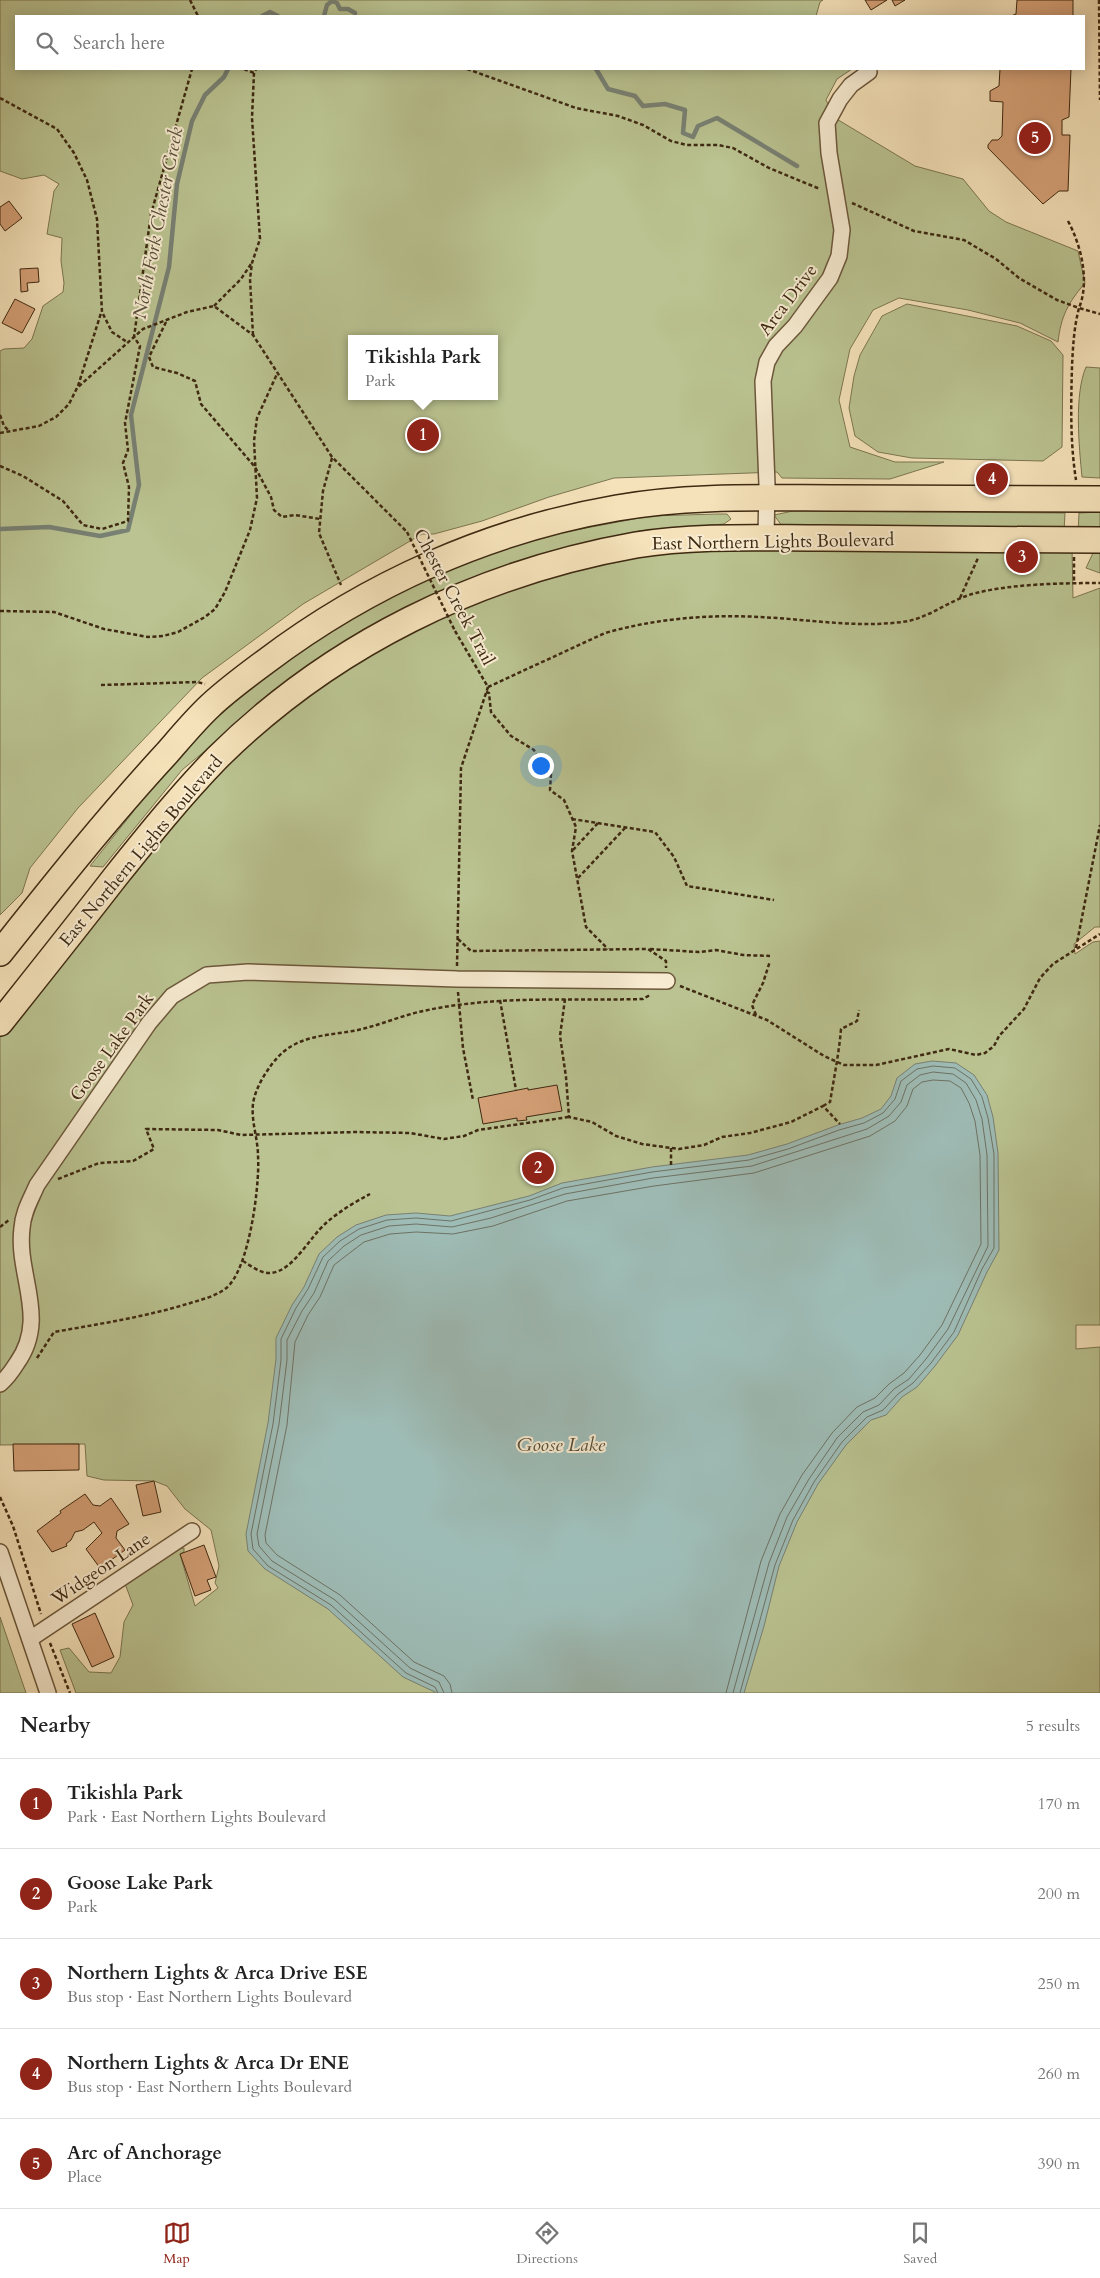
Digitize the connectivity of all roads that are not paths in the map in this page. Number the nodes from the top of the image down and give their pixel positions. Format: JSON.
{"nodes":[{"id":1,"x":869,"y":72,"type":"dead end"},
{"id":2,"x":766,"y":498,"type":"junction"},
{"id":3,"x":1100,"y":499,"type":"edge"},
{"id":4,"x":766,"y":538,"type":"junction"},
{"id":5,"x":1100,"y":540,"type":"edge"},
{"id":6,"x":0,"y":953,"type":"edge"},
{"id":7,"x":667,"y":981,"type":"road end"},
{"id":8,"x":0,"y":1023,"type":"edge"},
{"id":9,"x":0,"y":1384,"type":"edge"},
{"id":10,"x":192,"y":1531,"type":"dead end"},
{"id":11,"x":0,"y":1552,"type":"edge"},
{"id":12,"x":30,"y":1639,"type":"junction"},
{"id":13,"x":48,"y":1693,"type":"edge"}],
"edges":[{"from":1,"to":2,"type":"street","name":"Arca Drive"},
{"from":2,"to":3,"type":"main road"},
{"from":2,"to":4,"type":"street","name":"Arca Drive"},
{"from":2,"to":6,"type":"main road"},
{"from":4,"to":5,"type":"main road","name":"East Northern Lights Boulevard"},
{"from":4,"to":8,"type":"main road","name":"East Northern Lights Boulevard"},
{"from":7,"to":9,"type":"street","name":"Goose Lake Park"},
{"from":10,"to":12,"type":"street","name":"Widgeon Lane"},
{"from":11,"to":12,"type":"street"},
{"from":12,"to":13,"type":"street"}]}
